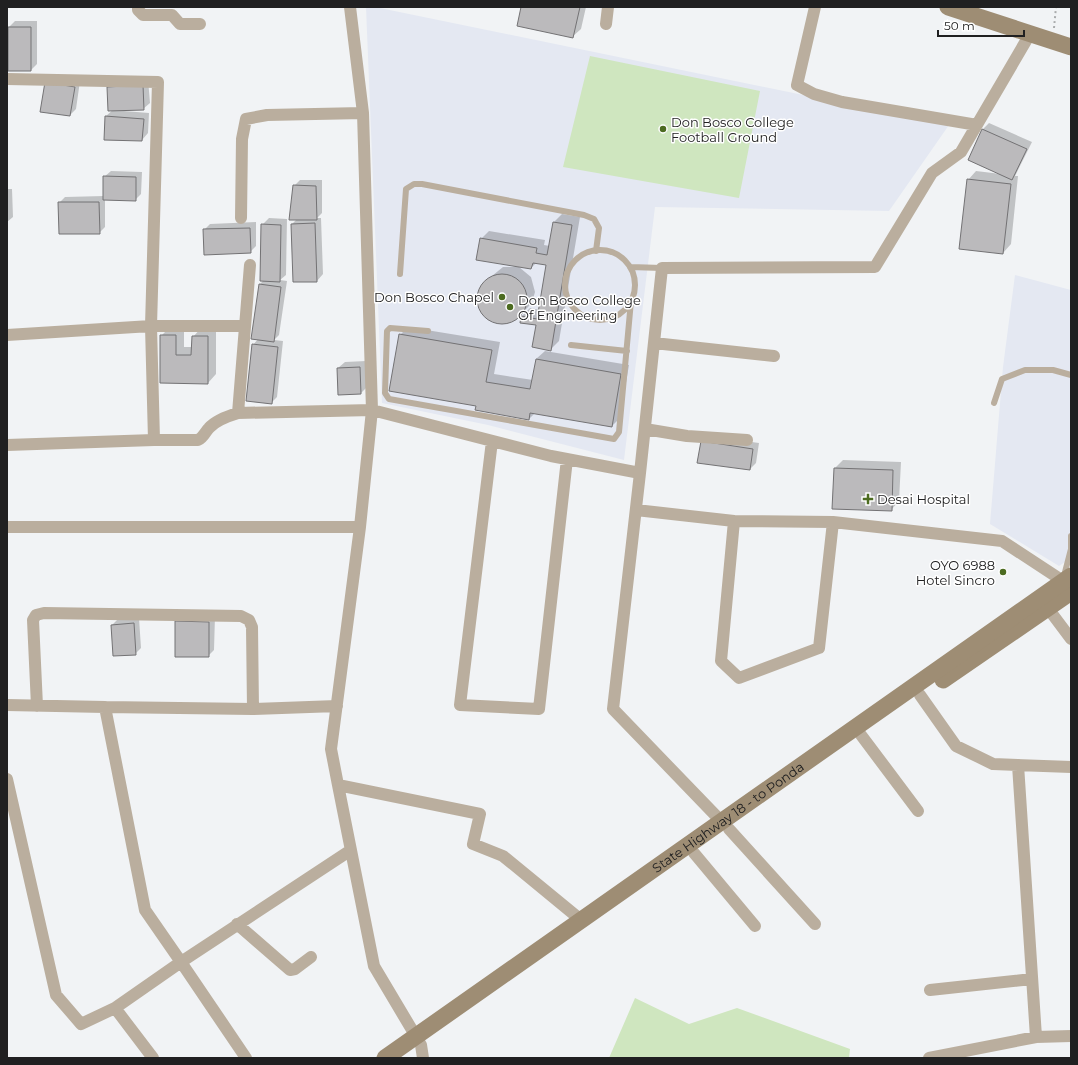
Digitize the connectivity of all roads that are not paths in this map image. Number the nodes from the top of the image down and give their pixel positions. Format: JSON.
{"nodes":[{"id":1,"x":138,"y":7,"type":"edge"},
{"id":2,"x":350,"y":7,"type":"edge"},
{"id":3,"x":608,"y":7,"type":"edge"},
{"id":4,"x":815,"y":7,"type":"edge"},
{"id":5,"x":959,"y":9,"type":"edge"},
{"id":6,"x":200,"y":24,"type":"dead end"},
{"id":7,"x":606,"y":24,"type":"dead end"},
{"id":8,"x":1030,"y":34,"type":"junction"},
{"id":9,"x":1071,"y":47,"type":"edge"},
{"id":10,"x":7,"y":79,"type":"edge"},
{"id":11,"x":363,"y":113,"type":"junction"},
{"id":12,"x":977,"y":125,"type":"junction"},
{"id":13,"x":241,"y":218,"type":"dead end"},
{"id":14,"x":596,"y":251,"type":"junction"},
{"id":15,"x":250,"y":265,"type":"dead end"},
{"id":16,"x":630,"y":267,"type":"junction"},
{"id":17,"x":662,"y":268,"type":"junction"},
{"id":18,"x":400,"y":274,"type":"dead end"},
{"id":19,"x":632,"y":300,"type":"junction"},
{"id":20,"x":151,"y":326,"type":"junction"},
{"id":21,"x":244,"y":326,"type":"junction"},
{"id":22,"x":428,"y":331,"type":"dead end"},
{"id":23,"x":7,"y":335,"type":"edge"},
{"id":24,"x":654,"y":343,"type":"junction"},
{"id":25,"x":571,"y":345,"type":"dead end"},
{"id":26,"x":627,"y":351,"type":"junction"},
{"id":27,"x":774,"y":356,"type":"dead end"},
{"id":28,"x":1071,"y":375,"type":"edge"},
{"id":29,"x":994,"y":402,"type":"dead end"},
{"id":30,"x":372,"y":410,"type":"junction"},
{"id":31,"x":238,"y":413,"type":"junction"},
{"id":32,"x":645,"y":429,"type":"junction"},
{"id":33,"x":154,"y":440,"type":"junction"},
{"id":34,"x":747,"y":440,"type":"dead end"},
{"id":35,"x":492,"y":441,"type":"junction"},
{"id":36,"x":7,"y":445,"type":"edge"},
{"id":37,"x":567,"y":459,"type":"junction"},
{"id":38,"x":640,"y":473,"type":"junction"},
{"id":39,"x":636,"y":510,"type":"junction"},
{"id":40,"x":734,"y":521,"type":"junction"},
{"id":41,"x":833,"y":522,"type":"junction"},
{"id":42,"x":7,"y":526,"type":"edge"},
{"id":43,"x":360,"y":527,"type":"junction"},
{"id":44,"x":1071,"y":536,"type":"edge"},
{"id":45,"x":1071,"y":549,"type":"edge"},
{"id":46,"x":1069,"y":585,"type":"edge"},
{"id":47,"x":1044,"y":603,"type":"junction"},
{"id":48,"x":1071,"y":639,"type":"edge"},
{"id":49,"x":920,"y":695,"type":"junction"},
{"id":50,"x":7,"y":705,"type":"edge"},
{"id":51,"x":37,"y":706,"type":"junction"},
{"id":52,"x":337,"y":706,"type":"junction"},
{"id":53,"x":105,"y":707,"type":"junction"},
{"id":54,"x":253,"y":709,"type":"junction"},
{"id":55,"x":862,"y":735,"type":"junction"},
{"id":56,"x":1018,"y":765,"type":"junction"},
{"id":57,"x":1071,"y":767,"type":"edge"},
{"id":58,"x":7,"y":779,"type":"edge"},
{"id":59,"x":338,"y":785,"type":"junction"},
{"id":60,"x":918,"y":811,"type":"dead end"},
{"id":61,"x":725,"y":825,"type":"junction"},
{"id":62,"x":351,"y":850,"type":"junction"},
{"id":63,"x":694,"y":853,"type":"junction"},
{"id":64,"x":581,"y":920,"type":"junction"},
{"id":65,"x":238,"y":924,"type":"junction"},
{"id":66,"x":815,"y":924,"type":"dead end"},
{"id":67,"x":755,"y":926,"type":"dead end"},
{"id":68,"x":311,"y":958,"type":"dead end"},
{"id":69,"x":181,"y":962,"type":"junction"},
{"id":70,"x":1032,"y":979,"type":"junction"},
{"id":71,"x":930,"y":990,"type":"dead end"},
{"id":72,"x":115,"y":1008,"type":"junction"},
{"id":73,"x":1071,"y":1036,"type":"edge"},
{"id":74,"x":1036,"y":1037,"type":"junction"},
{"id":75,"x":420,"y":1047,"type":"edge"},
{"id":76,"x":153,"y":1058,"type":"edge"},
{"id":77,"x":246,"y":1058,"type":"edge"},
{"id":78,"x":385,"y":1058,"type":"edge"},
{"id":79,"x":403,"y":1058,"type":"edge"},
{"id":80,"x":929,"y":1058,"type":"edge"}],
"edges":[{"from":1,"to":6,"type":"street"},
{"from":2,"to":11,"type":"street"},
{"from":3,"to":7,"type":"street"},
{"from":4,"to":12,"type":"street"},
{"from":5,"to":8,"type":"main road"},
{"from":8,"to":9,"type":"main road"},
{"from":8,"to":12,"type":"street"},
{"from":10,"to":20,"type":"street"},
{"from":11,"to":13,"type":"street"},
{"from":11,"to":30,"type":"street"},
{"from":12,"to":17,"type":"street"},
{"from":14,"to":16,"type":"lane"},
{"from":14,"to":18,"type":"lane"},
{"from":14,"to":19,"type":"lane"},
{"from":15,"to":21,"type":"street"},
{"from":16,"to":17,"type":"lane"},
{"from":16,"to":19,"type":"lane"},
{"from":17,"to":24,"type":"street"},
{"from":19,"to":26,"type":"lane"},
{"from":20,"to":21,"type":"street"},
{"from":20,"to":23,"type":"street"},
{"from":20,"to":33,"type":"street"},
{"from":21,"to":31,"type":"street"},
{"from":22,"to":26,"type":"lane"},
{"from":24,"to":27,"type":"street"},
{"from":24,"to":32,"type":"street"},
{"from":25,"to":26,"type":"lane"},
{"from":28,"to":29,"type":"lane"},
{"from":30,"to":31,"type":"street"},
{"from":30,"to":35,"type":"street"},
{"from":30,"to":43,"type":"street"},
{"from":31,"to":33,"type":"street"},
{"from":32,"to":34,"type":"street"},
{"from":32,"to":38,"type":"street"},
{"from":33,"to":36,"type":"street"},
{"from":35,"to":37,"type":"street"},
{"from":35,"to":37,"type":"street"},
{"from":37,"to":38,"type":"street"},
{"from":38,"to":39,"type":"street"},
{"from":39,"to":40,"type":"street"},
{"from":39,"to":61,"type":"street"},
{"from":40,"to":41,"type":"street"},
{"from":40,"to":41,"type":"street"},
{"from":41,"to":46,"type":"street"},
{"from":42,"to":43,"type":"street"},
{"from":43,"to":52,"type":"street"},
{"from":44,"to":45,"type":"lane"},
{"from":45,"to":46,"type":"lane"},
{"from":46,"to":47,"type":"main road","name":"State Highway 18 - to Ponda"},
{"from":47,"to":48,"type":"street"},
{"from":47,"to":49,"type":"main road","name":"State Highway 18 - to Ponda"},
{"from":47,"to":61,"type":"main road","name":"State Highway 18 - to Ponda"},
{"from":49,"to":55,"type":"main road","name":"State Highway 18 - to Ponda"},
{"from":49,"to":56,"type":"street"},
{"from":50,"to":51,"type":"street"},
{"from":51,"to":53,"type":"street"},
{"from":51,"to":54,"type":"street"},
{"from":52,"to":54,"type":"street"},
{"from":52,"to":59,"type":"street"},
{"from":53,"to":54,"type":"street"},
{"from":53,"to":69,"type":"street"},
{"from":55,"to":60,"type":"street"},
{"from":55,"to":61,"type":"main road","name":"State Highway 18 - to Ponda"},
{"from":56,"to":57,"type":"street"},
{"from":56,"to":70,"type":"street"},
{"from":58,"to":72,"type":"street"},
{"from":59,"to":62,"type":"street"},
{"from":59,"to":64,"type":"street"},
{"from":61,"to":63,"type":"main road","name":"State Highway 18 - to Ponda"},
{"from":61,"to":64,"type":"main road","name":"State Highway 18 - to Ponda"},
{"from":61,"to":66,"type":"street"},
{"from":62,"to":65,"type":"street"},
{"from":62,"to":75,"type":"street"},
{"from":63,"to":67,"type":"street"},
{"from":63,"to":75,"type":"main road","name":"State Highway 18 - to Ponda"},
{"from":64,"to":75,"type":"main road","name":"State Highway 18 - to Ponda"},
{"from":65,"to":68,"type":"street"},
{"from":65,"to":69,"type":"street"},
{"from":69,"to":72,"type":"street"},
{"from":69,"to":77,"type":"street"},
{"from":70,"to":71,"type":"street"},
{"from":70,"to":74,"type":"street"},
{"from":72,"to":76,"type":"street"},
{"from":73,"to":74,"type":"street"},
{"from":74,"to":80,"type":"street"},
{"from":75,"to":78,"type":"main road","name":"State Highway 18 - to Ponda"},
{"from":75,"to":79,"type":"main road","name":"State Highway 18 - to Ponda"}]}
